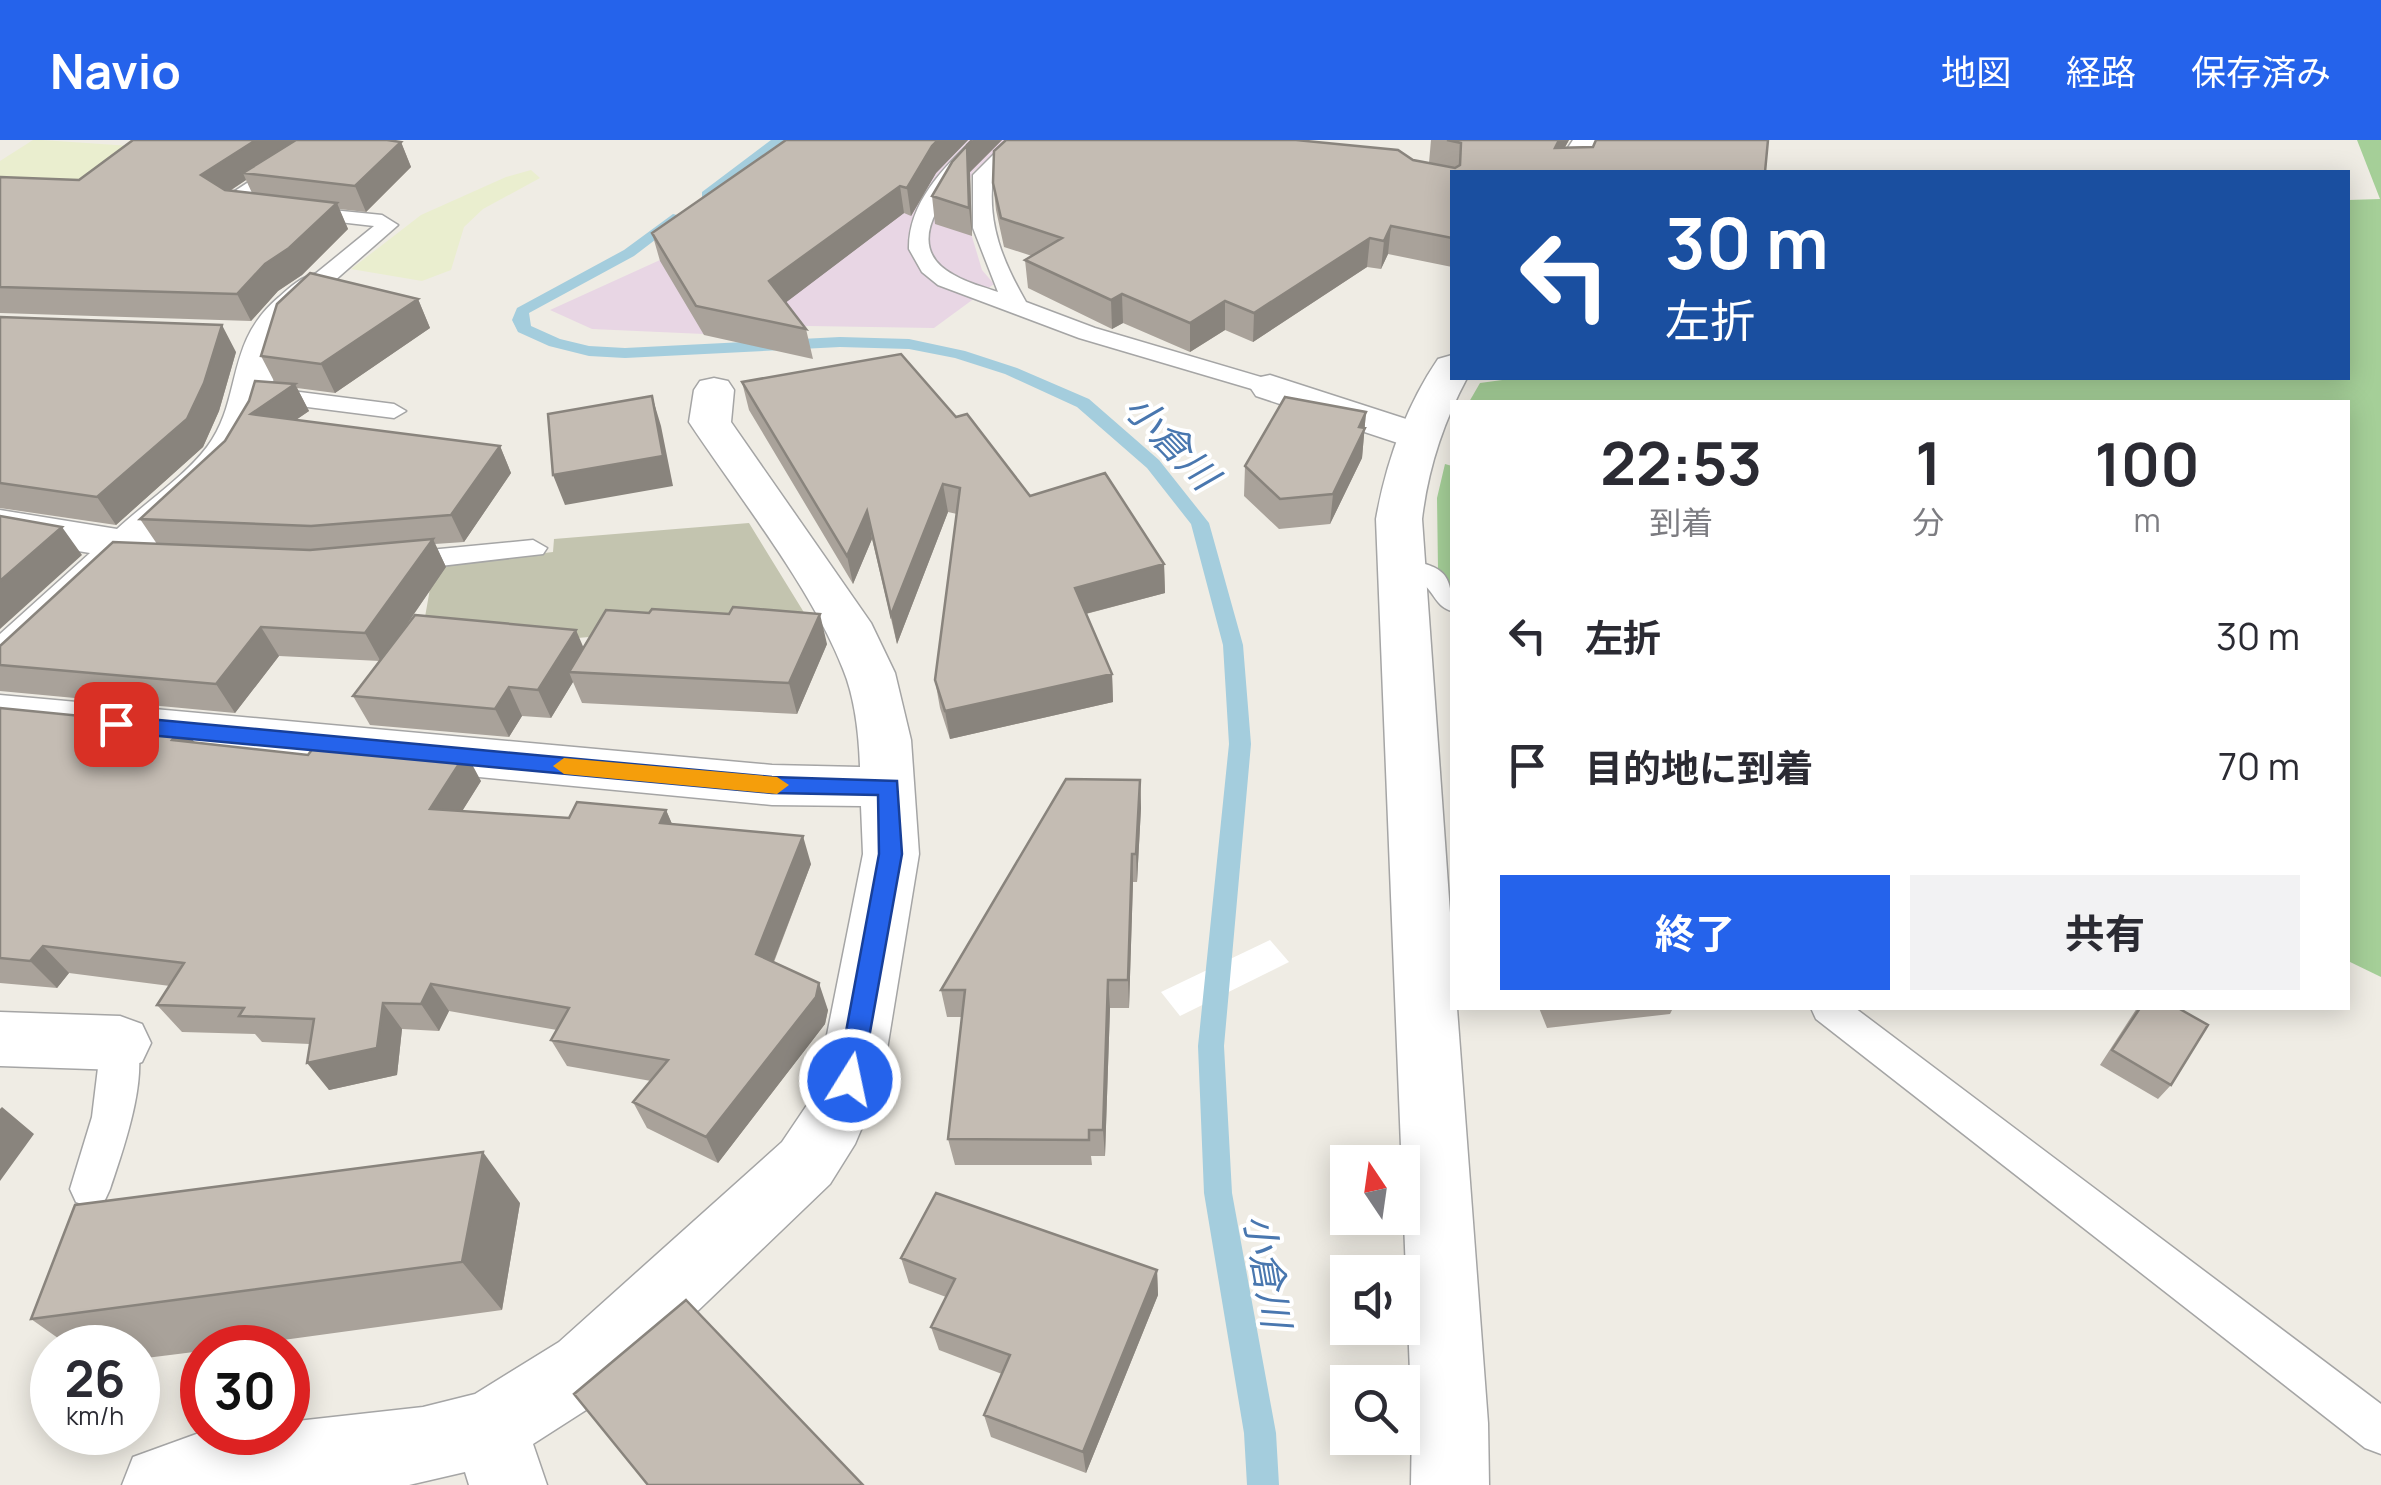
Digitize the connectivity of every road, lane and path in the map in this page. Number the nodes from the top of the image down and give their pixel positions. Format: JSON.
{"nodes":[{"id":1,"x":352,"y":140,"type":"edge"},
{"id":2,"x":984,"y":140,"type":"edge"},
{"id":3,"x":1588,"y":140,"type":"edge"},
{"id":4,"x":1012,"y":147,"type":"edge"},
{"id":5,"x":1569,"y":170,"type":"edge"},
{"id":6,"x":317,"y":284,"type":"joint"},
{"id":7,"x":1018,"y":308,"type":"junction"},
{"id":8,"x":1450,"y":371,"type":"edge"},
{"id":9,"x":1270,"y":387,"type":"joint"},
{"id":10,"x":714,"y":390,"type":"dead end"},
{"id":11,"x":248,"y":400,"type":"junction"},
{"id":12,"x":394,"y":412,"type":"dead end"},
{"id":13,"x":1419,"y":437,"type":"junction"},
{"id":14,"x":0,"y":524,"type":"edge"},
{"id":15,"x":533,"y":548,"type":"dead end"},
{"id":16,"x":130,"y":553,"type":"junction"},
{"id":17,"x":365,"y":565,"type":"edge"},
{"id":18,"x":1400,"y":566,"type":"junction"},
{"id":19,"x":1450,"y":599,"type":"edge"},
{"id":20,"x":0,"y":662,"type":"edge"},
{"id":21,"x":0,"y":713,"type":"edge"},
{"id":22,"x":890,"y":786,"type":"junction"},
{"id":23,"x":1832,"y":1010,"type":"edge"},
{"id":24,"x":0,"y":1039,"type":"edge"},
{"id":25,"x":120,"y":1042,"type":"joint"},
{"id":26,"x":90,"y":1189,"type":"dead end"},
{"id":27,"x":2381,"y":1432,"type":"edge"},
{"id":28,"x":499,"y":1457,"type":"edge"},
{"id":29,"x":162,"y":1485,"type":"edge"},
{"id":30,"x":1450,"y":1485,"type":"edge"}],
"edges":[{"from":1,"to":6,"type":"lane"},
{"from":2,"to":7,"type":"lane"},
{"from":3,"to":5,"type":"street"},
{"from":4,"to":7,"type":"lane"},
{"from":6,"to":11,"type":"street"},
{"from":7,"to":9,"type":"lane"},
{"from":8,"to":13,"type":"street"},
{"from":9,"to":13,"type":"street"},
{"from":10,"to":22,"type":"street"},
{"from":11,"to":12,"type":"lane"},
{"from":11,"to":16,"type":"street"},
{"from":13,"to":18,"type":"street"},
{"from":14,"to":16,"type":"street"},
{"from":15,"to":17,"type":"lane"},
{"from":16,"to":20,"type":"street"},
{"from":18,"to":19,"type":"lane"},
{"from":18,"to":30,"type":"street"},
{"from":21,"to":22,"type":"street"},
{"from":22,"to":28,"type":"street"},
{"from":23,"to":27,"type":"lane"},
{"from":24,"to":25,"type":"street"},
{"from":25,"to":26,"type":"lane"},
{"from":28,"to":29,"type":"street"}]}
